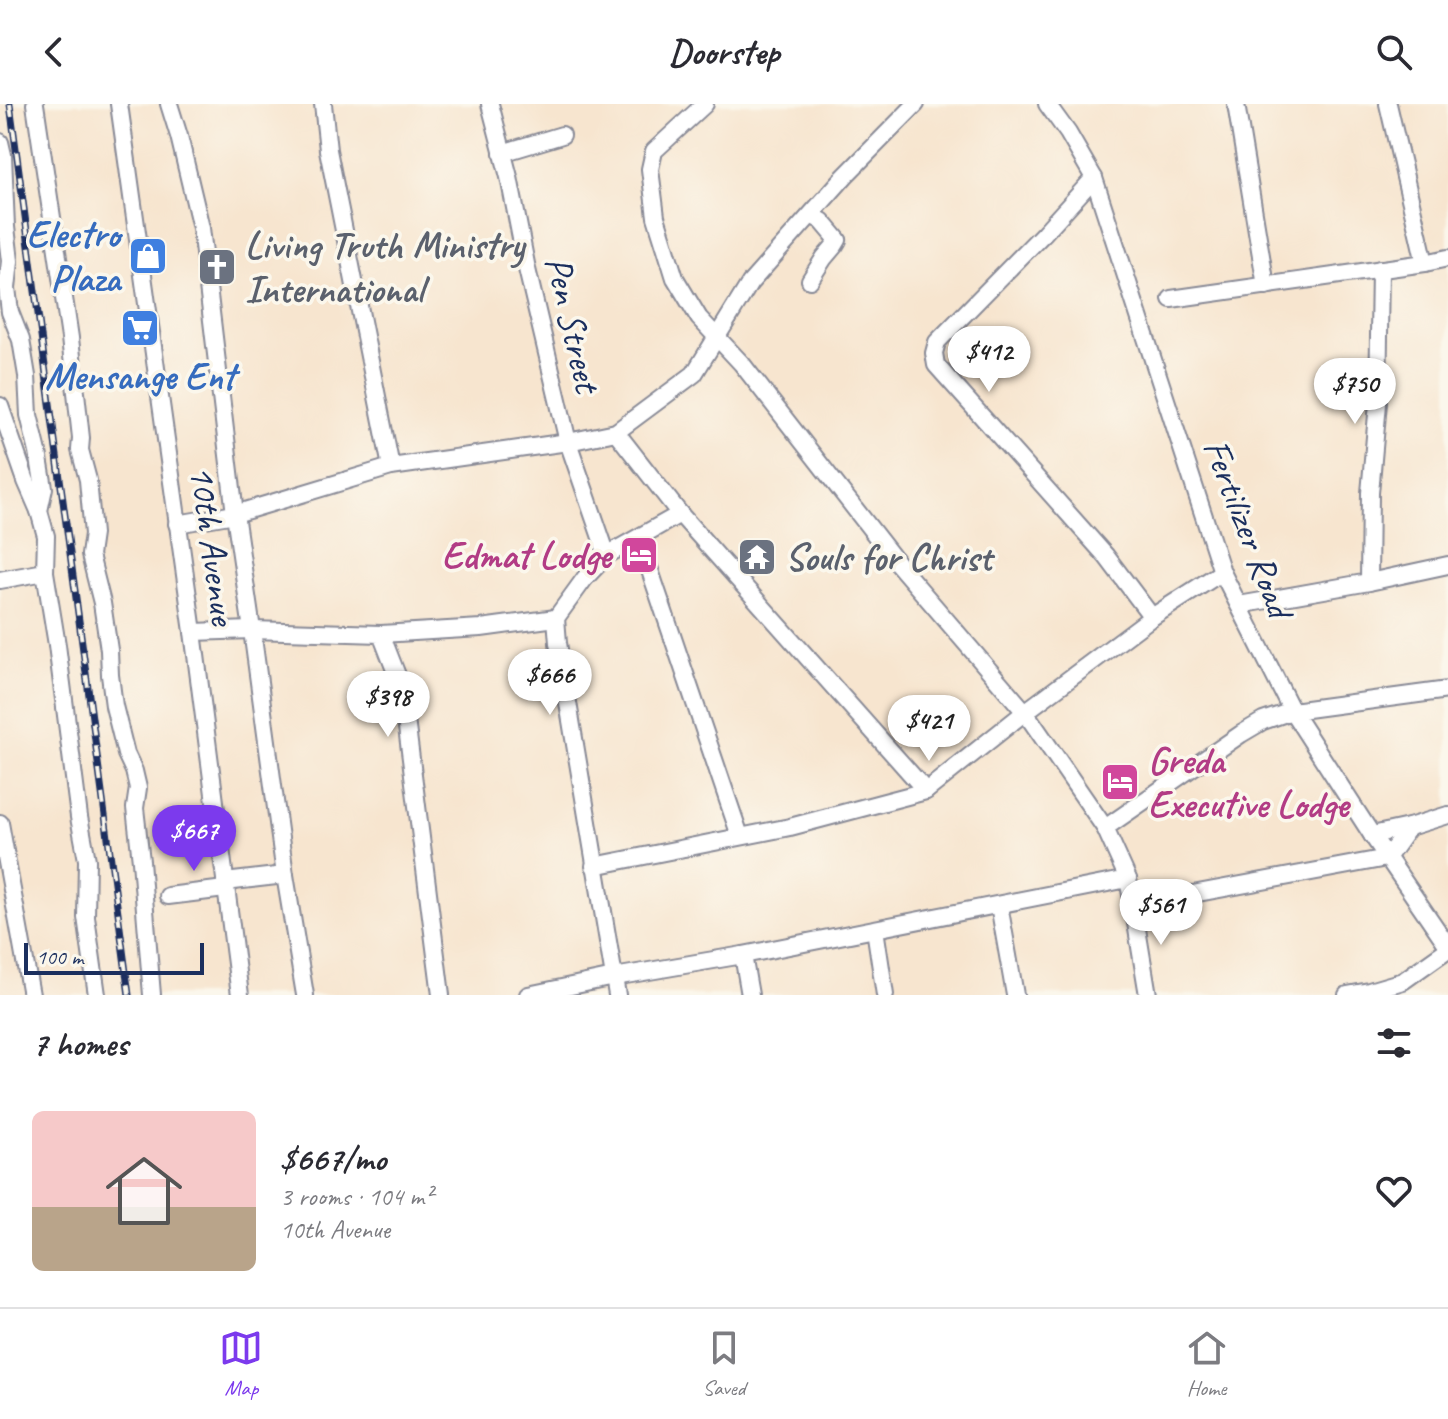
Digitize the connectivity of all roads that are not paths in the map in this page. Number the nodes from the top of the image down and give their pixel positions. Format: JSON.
{"nodes":[{"id":1,"x":35,"y":104,"type":"edge"},
{"id":2,"x":119,"y":104,"type":"edge"},
{"id":3,"x":169,"y":104,"type":"edge"},
{"id":4,"x":323,"y":104,"type":"edge"},
{"id":5,"x":490,"y":104,"type":"edge"},
{"id":6,"x":705,"y":104,"type":"edge"},
{"id":7,"x":916,"y":104,"type":"edge"},
{"id":8,"x":1047,"y":104,"type":"edge"},
{"id":9,"x":1236,"y":104,"type":"edge"},
{"id":10,"x":1388,"y":104,"type":"edge"},
{"id":11,"x":562,"y":135,"type":"dead end"},
{"id":12,"x":0,"y":142,"type":"edge"},
{"id":13,"x":502,"y":153,"type":"junction"},
{"id":14,"x":1094,"y":178,"type":"junction"},
{"id":15,"x":811,"y":215,"type":"junction"},
{"id":16,"x":1448,"y":258,"type":"edge"},
{"id":17,"x":1425,"y":263,"type":"junction"},
{"id":18,"x":1380,"y":269,"type":"junction"},
{"id":19,"x":810,"y":280,"type":"dead end"},
{"id":20,"x":1266,"y":286,"type":"junction"},
{"id":21,"x":1171,"y":299,"type":"dead end"},
{"id":22,"x":717,"y":336,"type":"junction"},
{"id":23,"x":0,"y":406,"type":"edge"},
{"id":24,"x":616,"y":432,"type":"junction"},
{"id":25,"x":568,"y":442,"type":"junction"},
{"id":26,"x":391,"y":467,"type":"junction"},
{"id":27,"x":39,"y":511,"type":"junction"},
{"id":28,"x":235,"y":514,"type":"junction"},
{"id":29,"x":680,"y":514,"type":"junction"},
{"id":30,"x":177,"y":524,"type":"junction"},
{"id":31,"x":639,"y":538,"type":"junction"},
{"id":32,"x":607,"y":555,"type":"junction"},
{"id":33,"x":1448,"y":565,"type":"edge"},
{"id":34,"x":45,"y":572,"type":"junction"},
{"id":35,"x":1222,"y":572,"type":"junction"},
{"id":36,"x":0,"y":580,"type":"edge"},
{"id":37,"x":1369,"y":582,"type":"junction"},
{"id":38,"x":1239,"y":605,"type":"junction"},
{"id":39,"x":1152,"y":617,"type":"junction"},
{"id":40,"x":556,"y":618,"type":"junction"},
{"id":41,"x":252,"y":630,"type":"junction"},
{"id":42,"x":193,"y":632,"type":"junction"},
{"id":43,"x":381,"y":634,"type":"junction"},
{"id":44,"x":1448,"y":690,"type":"edge"},
{"id":45,"x":1292,"y":711,"type":"junction"},
{"id":46,"x":1025,"y":712,"type":"junction"},
{"id":47,"x":926,"y":791,"type":"junction"},
{"id":48,"x":1448,"y":815,"type":"edge"},
{"id":49,"x":0,"y":823,"type":"edge"},
{"id":50,"x":1409,"y":827,"type":"junction"},
{"id":51,"x":1105,"y":828,"type":"junction"},
{"id":52,"x":1372,"y":835,"type":"junction"},
{"id":53,"x":740,"y":836,"type":"junction"},
{"id":54,"x":1387,"y":858,"type":"junction"},
{"id":55,"x":594,"y":866,"type":"junction"},
{"id":56,"x":285,"y":875,"type":"junction"},
{"id":57,"x":1128,"y":879,"type":"junction"},
{"id":58,"x":225,"y":886,"type":"junction"},
{"id":59,"x":168,"y":896,"type":"dead end"},
{"id":60,"x":999,"y":905,"type":"junction"},
{"id":61,"x":1133,"y":905,"type":"junction"},
{"id":62,"x":875,"y":929,"type":"junction"},
{"id":63,"x":1448,"y":948,"type":"edge"},
{"id":64,"x":743,"y":955,"type":"junction"},
{"id":65,"x":614,"y":977,"type":"junction"},
{"id":66,"x":31,"y":995,"type":"edge"},
{"id":67,"x":97,"y":995,"type":"edge"},
{"id":68,"x":152,"y":995,"type":"edge"},
{"id":69,"x":240,"y":995,"type":"edge"},
{"id":70,"x":305,"y":995,"type":"edge"},
{"id":71,"x":441,"y":995,"type":"edge"},
{"id":72,"x":528,"y":995,"type":"edge"},
{"id":73,"x":617,"y":995,"type":"edge"},
{"id":74,"x":750,"y":995,"type":"edge"},
{"id":75,"x":885,"y":995,"type":"edge"},
{"id":76,"x":1015,"y":995,"type":"edge"},
{"id":77,"x":1148,"y":995,"type":"edge"},
{"id":78,"x":1347,"y":995,"type":"edge"}],
"edges":[{"from":1,"to":68,"type":"street"},
{"from":2,"to":30,"type":"street","name":"10th Avenue"},
{"from":3,"to":28,"type":"street"},
{"from":4,"to":26,"type":"street"},
{"from":5,"to":13,"type":"street","name":"Pen Street"},
{"from":6,"to":22,"type":"street"},
{"from":7,"to":15,"type":"street"},
{"from":8,"to":14,"type":"street","name":"Fertilizer Road"},
{"from":9,"to":20,"type":"street"},
{"from":10,"to":17,"type":"street"},
{"from":11,"to":13,"type":"street"},
{"from":12,"to":27,"type":"street"},
{"from":13,"to":25,"type":"street","name":"Pen Street"},
{"from":14,"to":35,"type":"street","name":"Fertilizer Road"},
{"from":14,"to":39,"type":"street"},
{"from":15,"to":19,"type":"street"},
{"from":15,"to":22,"type":"street"},
{"from":16,"to":17,"type":"street"},
{"from":17,"to":18,"type":"street"},
{"from":18,"to":20,"type":"street"},
{"from":18,"to":37,"type":"street"},
{"from":20,"to":21,"type":"street"},
{"from":22,"to":24,"type":"street"},
{"from":22,"to":46,"type":"street"},
{"from":23,"to":27,"type":"street"},
{"from":24,"to":25,"type":"street"},
{"from":24,"to":29,"type":"street"},
{"from":25,"to":26,"type":"street"},
{"from":25,"to":32,"type":"street","name":"Pen Street"},
{"from":26,"to":28,"type":"street"},
{"from":27,"to":34,"type":"street"},
{"from":28,"to":30,"type":"street"},
{"from":28,"to":41,"type":"street"},
{"from":29,"to":31,"type":"street"},
{"from":29,"to":47,"type":"street"},
{"from":30,"to":42,"type":"street","name":"10th Avenue"},
{"from":31,"to":32,"type":"street"},
{"from":31,"to":53,"type":"street"},
{"from":32,"to":40,"type":"street"},
{"from":33,"to":37,"type":"street"},
{"from":34,"to":36,"type":"street"},
{"from":34,"to":67,"type":"street"},
{"from":35,"to":38,"type":"street","name":"Fertilizer Road"},
{"from":35,"to":39,"type":"street"},
{"from":37,"to":38,"type":"street"},
{"from":38,"to":45,"type":"street","name":"Fertilizer Road"},
{"from":39,"to":46,"type":"street"},
{"from":40,"to":43,"type":"street"},
{"from":40,"to":55,"type":"street"},
{"from":41,"to":42,"type":"street"},
{"from":41,"to":43,"type":"street"},
{"from":41,"to":56,"type":"street"},
{"from":42,"to":58,"type":"street","name":"10th Avenue"},
{"from":43,"to":71,"type":"street"},
{"from":44,"to":45,"type":"street"},
{"from":45,"to":51,"type":"street"},
{"from":45,"to":52,"type":"street","name":"Fertilizer Road"},
{"from":46,"to":47,"type":"street"},
{"from":46,"to":51,"type":"street"},
{"from":47,"to":53,"type":"street"},
{"from":48,"to":50,"type":"street"},
{"from":49,"to":66,"type":"street"},
{"from":50,"to":52,"type":"street"},
{"from":50,"to":54,"type":"street"},
{"from":51,"to":57,"type":"street"},
{"from":52,"to":54,"type":"street","name":"Fertilizer Road"},
{"from":53,"to":55,"type":"street"},
{"from":54,"to":61,"type":"street"},
{"from":54,"to":63,"type":"street","name":"Fertilizer Road"},
{"from":55,"to":65,"type":"street"},
{"from":56,"to":58,"type":"street"},
{"from":56,"to":70,"type":"street"},
{"from":57,"to":60,"type":"street"},
{"from":57,"to":61,"type":"street"},
{"from":58,"to":59,"type":"street"},
{"from":58,"to":69,"type":"street","name":"10th Avenue"},
{"from":60,"to":62,"type":"street"},
{"from":60,"to":76,"type":"street"},
{"from":61,"to":77,"type":"street"},
{"from":62,"to":64,"type":"street"},
{"from":62,"to":75,"type":"street"},
{"from":63,"to":78,"type":"street"},
{"from":64,"to":65,"type":"street"},
{"from":64,"to":74,"type":"street"},
{"from":65,"to":72,"type":"street"},
{"from":65,"to":73,"type":"street"}]}
